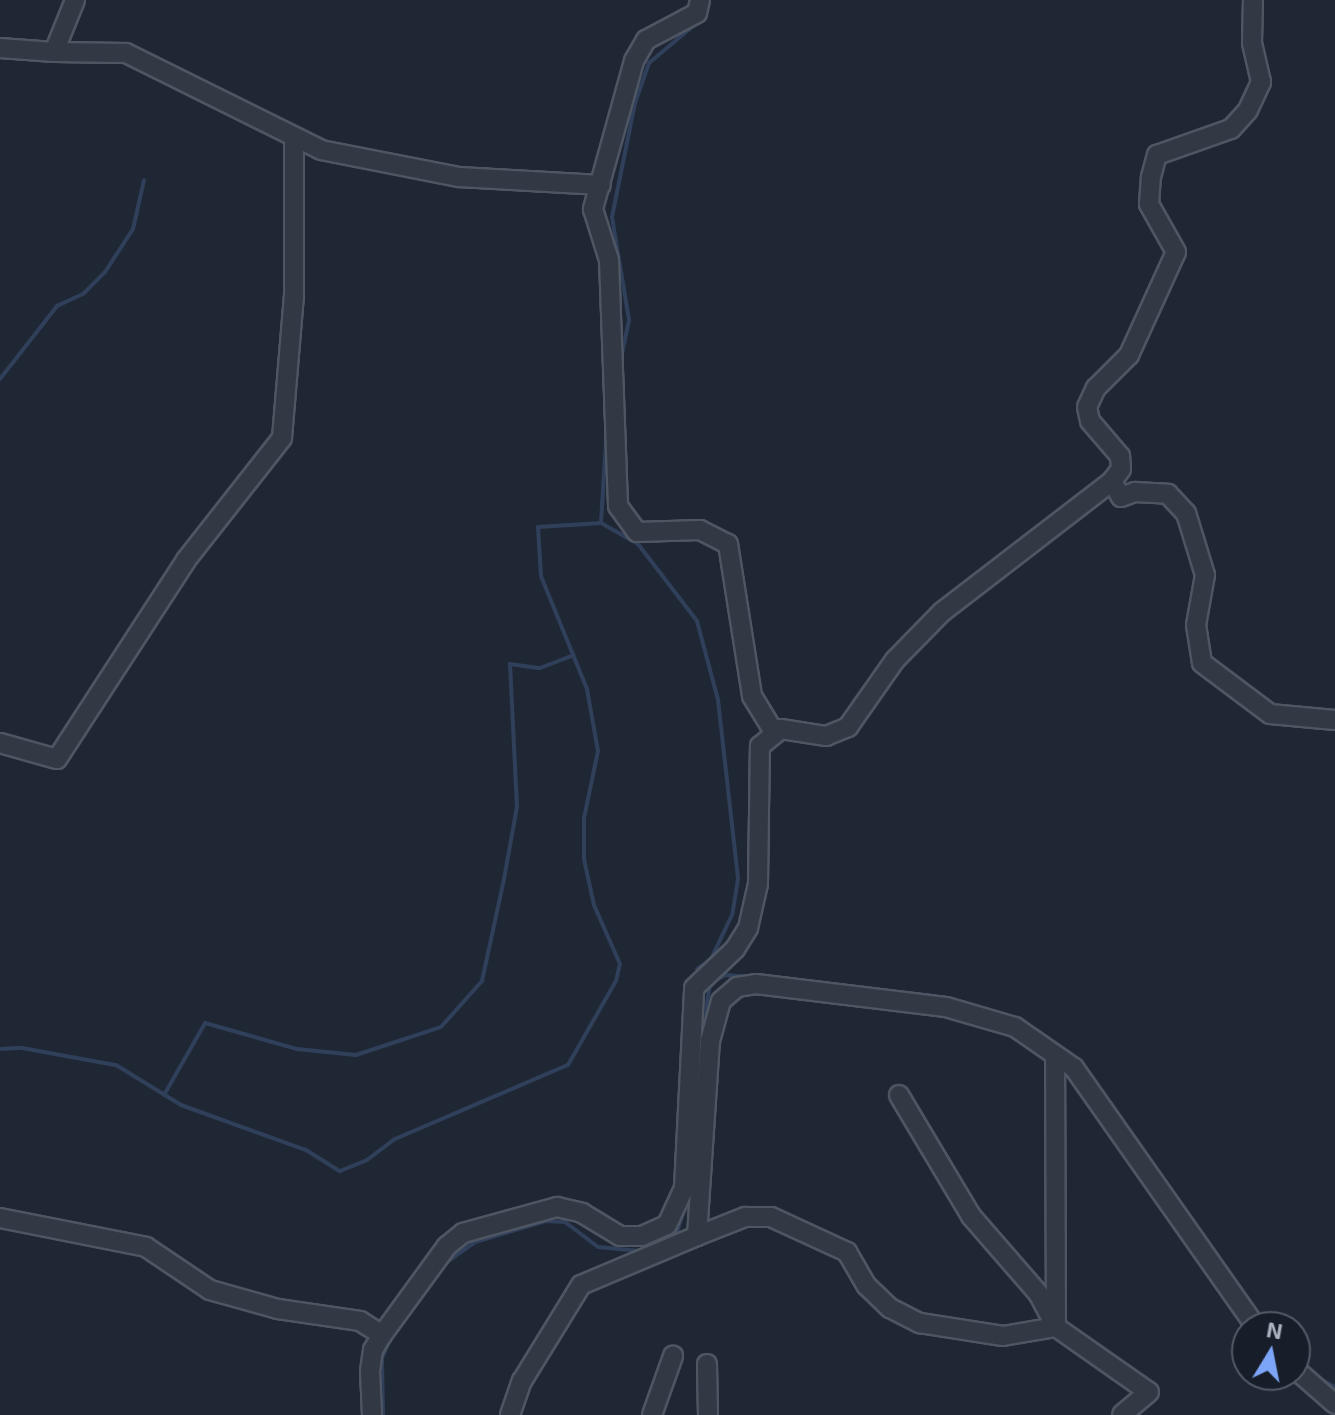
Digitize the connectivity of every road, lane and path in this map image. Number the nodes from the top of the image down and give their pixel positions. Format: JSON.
{"nodes":[{"id":1,"x":75,"y":0,"type":"edge"},
{"id":2,"x":700,"y":0,"type":"edge"},
{"id":3,"x":1253,"y":0,"type":"edge"},
{"id":4,"x":0,"y":48,"type":"edge"},
{"id":5,"x":54,"y":52,"type":"junction"},
{"id":6,"x":294,"y":138,"type":"junction"},
{"id":7,"x":601,"y":185,"type":"junction"},
{"id":8,"x":1112,"y":481,"type":"junction"},
{"id":9,"x":1335,"y":720,"type":"edge"},
{"id":10,"x":774,"y":732,"type":"junction"},
{"id":11,"x":0,"y":743,"type":"edge"},
{"id":12,"x":1055,"y":1056,"type":"junction"},
{"id":13,"x":899,"y":1095,"type":"dead end"},
{"id":14,"x":0,"y":1218,"type":"edge"},
{"id":15,"x":697,"y":1236,"type":"junction"},
{"id":16,"x":1245,"y":1311,"type":"edge"},
{"id":17,"x":1056,"y":1327,"type":"junction"},
{"id":18,"x":382,"y":1335,"type":"junction"},
{"id":19,"x":673,"y":1356,"type":"dead end"},
{"id":20,"x":707,"y":1364,"type":"dead end"},
{"id":21,"x":1311,"y":1383,"type":"edge"},
{"id":22,"x":1335,"y":1404,"type":"edge"},
{"id":23,"x":372,"y":1415,"type":"edge"},
{"id":24,"x":510,"y":1415,"type":"edge"},
{"id":25,"x":652,"y":1415,"type":"edge"},
{"id":26,"x":708,"y":1415,"type":"edge"},
{"id":27,"x":1122,"y":1415,"type":"edge"}],
"edges":[{"from":1,"to":5,"type":"street"},
{"from":2,"to":7,"type":"street"},
{"from":3,"to":8,"type":"street"},
{"from":4,"to":5,"type":"street"},
{"from":5,"to":6,"type":"street"},
{"from":6,"to":7,"type":"street"},
{"from":6,"to":11,"type":"street"},
{"from":7,"to":10,"type":"street"},
{"from":8,"to":9,"type":"street"},
{"from":8,"to":10,"type":"street"},
{"from":10,"to":18,"type":"street"},
{"from":12,"to":15,"type":"street"},
{"from":12,"to":16,"type":"street"},
{"from":12,"to":17,"type":"street"},
{"from":13,"to":17,"type":"street"},
{"from":14,"to":18,"type":"street"},
{"from":15,"to":17,"type":"street"},
{"from":15,"to":24,"type":"street"},
{"from":17,"to":27,"type":"street"},
{"from":18,"to":23,"type":"street"},
{"from":19,"to":25,"type":"street"},
{"from":20,"to":26,"type":"street"},
{"from":21,"to":22,"type":"street"}]}
